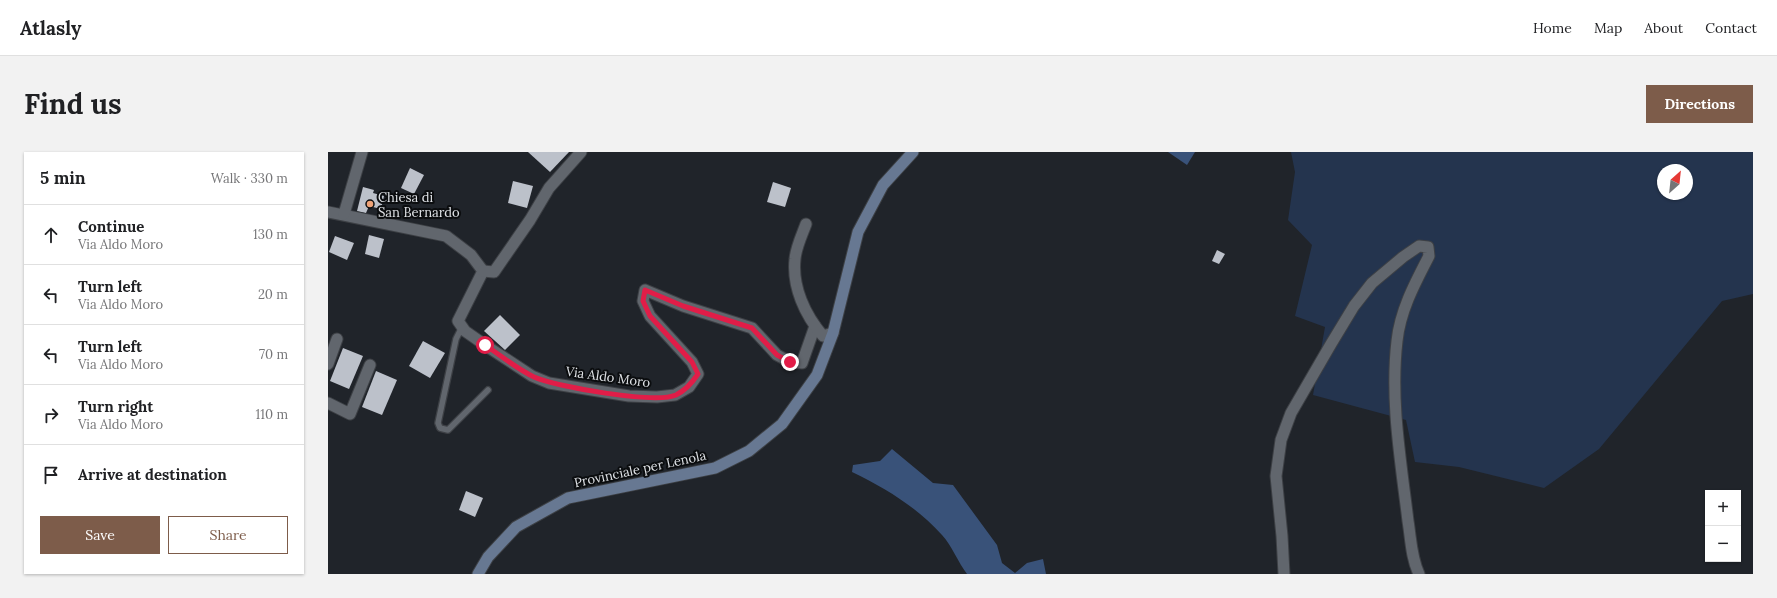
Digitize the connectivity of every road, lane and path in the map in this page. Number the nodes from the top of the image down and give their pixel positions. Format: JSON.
{"nodes":[{"id":1,"x":362,"y":152,"type":"edge"},
{"id":2,"x":581,"y":152,"type":"edge"},
{"id":3,"x":913,"y":152,"type":"edge"},
{"id":4,"x":328,"y":212,"type":"edge"},
{"id":5,"x":344,"y":214,"type":"junction"},
{"id":6,"x":806,"y":224,"type":"dead end"},
{"id":7,"x":483,"y":271,"type":"junction"},
{"id":8,"x":815,"y":326,"type":"junction"},
{"id":9,"x":462,"y":327,"type":"junction"},
{"id":10,"x":832,"y":333,"type":"junction"},
{"id":11,"x":337,"y":339,"type":"dead end"},
{"id":12,"x":328,"y":364,"type":"edge"},
{"id":13,"x":370,"y":366,"type":"dead end"},
{"id":14,"x":488,"y":390,"type":"dead end"},
{"id":15,"x":328,"y":403,"type":"edge"},
{"id":16,"x":478,"y":574,"type":"edge"},
{"id":17,"x":1284,"y":574,"type":"edge"},
{"id":18,"x":1419,"y":574,"type":"edge"}],
"edges":[{"from":1,"to":5,"type":"street"},
{"from":2,"to":7,"type":"street"},
{"from":3,"to":10,"type":"main road","name":"Provinciale per Lenola"},
{"from":4,"to":5,"type":"street"},
{"from":5,"to":7,"type":"street"},
{"from":6,"to":8,"type":"street"},
{"from":7,"to":9,"type":"street"},
{"from":8,"to":9,"type":"street","name":"Via Aldo Moro"},
{"from":8,"to":10,"type":"street"},
{"from":9,"to":14,"type":"lane"},
{"from":10,"to":16,"type":"main road","name":"Provinciale per Lenola"},
{"from":11,"to":12,"type":"street"},
{"from":13,"to":15,"type":"street"},
{"from":17,"to":18,"type":"street"}]}
